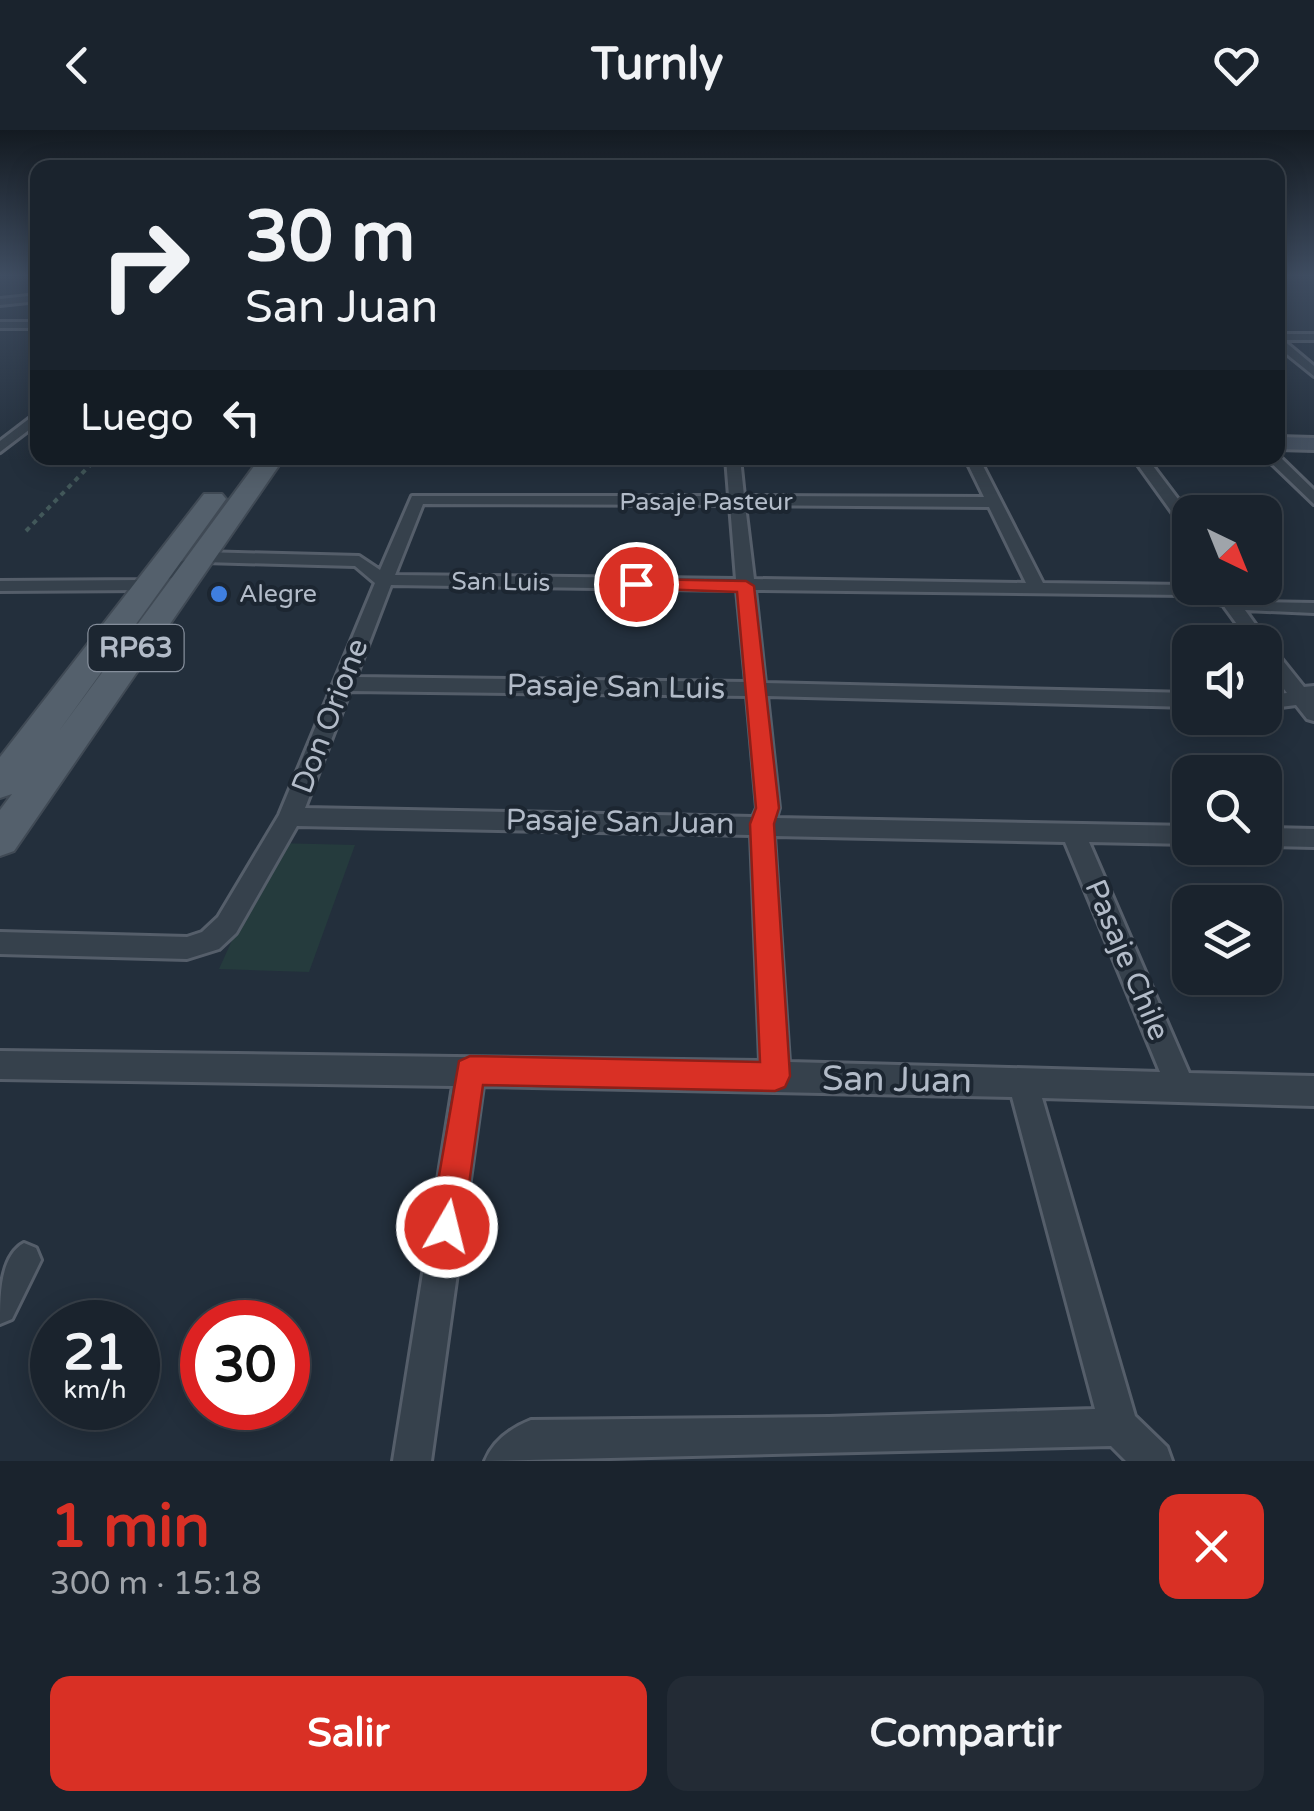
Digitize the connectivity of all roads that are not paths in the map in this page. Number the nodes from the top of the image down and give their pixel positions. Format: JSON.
{"nodes":[{"id":1,"x":1314,"y":337,"type":"edge"},
{"id":2,"x":1285,"y":339,"type":"edge"},
{"id":3,"x":1285,"y":345,"type":"edge"},
{"id":4,"x":1314,"y":372,"type":"edge"},
{"id":5,"x":30,"y":421,"type":"edge"},
{"id":6,"x":0,"y":422,"type":"edge"},
{"id":7,"x":30,"y":425,"type":"edge"},
{"id":8,"x":1285,"y":443,"type":"edge"},
{"id":9,"x":1314,"y":444,"type":"edge"},
{"id":10,"x":0,"y":448,"type":"edge"},
{"id":11,"x":240,"y":465,"type":"edge"},
{"id":12,"x":267,"y":465,"type":"edge"},
{"id":13,"x":735,"y":465,"type":"edge"},
{"id":14,"x":976,"y":465,"type":"edge"},
{"id":15,"x":1145,"y":465,"type":"edge"},
{"id":16,"x":1281,"y":465,"type":"edge"},
{"id":17,"x":418,"y":500,"type":"joint"},
{"id":18,"x":1314,"y":500,"type":"edge"},
{"id":19,"x":739,"y":502,"type":"junction"},
{"id":20,"x":994,"y":502,"type":"junction"},
{"id":21,"x":1172,"y":502,"type":"edge"},
{"id":22,"x":201,"y":557,"type":"junction"},
{"id":23,"x":382,"y":580,"type":"junction"},
{"id":24,"x":146,"y":585,"type":"junction"},
{"id":25,"x":0,"y":586,"type":"edge"},
{"id":26,"x":746,"y":586,"type":"junction"},
{"id":27,"x":1037,"y":588,"type":"junction"},
{"id":28,"x":1172,"y":590,"type":"edge"},
{"id":29,"x":1250,"y":605,"type":"edge"},
{"id":30,"x":1314,"y":608,"type":"edge"},
{"id":31,"x":1282,"y":668,"type":"edge"},
{"id":32,"x":342,"y":684,"type":"junction"},
{"id":33,"x":755,"y":690,"type":"junction"},
{"id":34,"x":1307,"y":694,"type":"edge"},
{"id":35,"x":1172,"y":700,"type":"edge"},
{"id":36,"x":1282,"y":702,"type":"edge"},
{"id":37,"x":1314,"y":714,"type":"edge"},
{"id":38,"x":0,"y":784,"type":"edge"},
{"id":39,"x":290,"y":817,"type":"junction"},
{"id":40,"x":762,"y":824,"type":"junction"},
{"id":41,"x":1073,"y":833,"type":"junction"},
{"id":42,"x":1172,"y":836,"type":"edge"},
{"id":43,"x":1282,"y":837,"type":"edge"},
{"id":44,"x":1314,"y":838,"type":"edge"},
{"id":45,"x":0,"y":840,"type":"edge"},
{"id":46,"x":0,"y":943,"type":"edge"},
{"id":47,"x":0,"y":1065,"type":"edge"},
{"id":48,"x":470,"y":1071,"type":"junction"},
{"id":49,"x":775,"y":1076,"type":"junction"},
{"id":50,"x":1022,"y":1083,"type":"junction"},
{"id":51,"x":1180,"y":1086,"type":"junction"},
{"id":52,"x":1314,"y":1091,"type":"edge"},
{"id":53,"x":24,"y":1260,"type":"dead end"},
{"id":54,"x":0,"y":1307,"type":"edge"},
{"id":55,"x":1118,"y":1427,"type":"junction"},
{"id":56,"x":827,"y":1449,"type":"edge"},
{"id":57,"x":412,"y":1461,"type":"edge"},
{"id":58,"x":504,"y":1461,"type":"edge"},
{"id":59,"x":1153,"y":1461,"type":"edge"}],
"edges":[{"from":1,"to":2,"type":"street"},
{"from":3,"to":4,"type":"street"},
{"from":5,"to":6,"type":"street"},
{"from":7,"to":10,"type":"street"},
{"from":8,"to":9,"type":"street"},
{"from":11,"to":24,"type":"main road","number":"RP63"},
{"from":12,"to":22,"type":"main road","number":"RP63"},
{"from":13,"to":19,"type":"street"},
{"from":14,"to":20,"type":"street"},
{"from":15,"to":21,"type":"street"},
{"from":16,"to":18,"type":"street"},
{"from":17,"to":19,"type":"street","name":"Pasaje Pasteur"},
{"from":17,"to":23,"type":"street","name":"Don Orione"},
{"from":19,"to":20,"type":"street","name":"Pasaje Pasteur"},
{"from":19,"to":26,"type":"street"},
{"from":20,"to":27,"type":"street"},
{"from":22,"to":23,"type":"street","name":"San Luis"},
{"from":22,"to":24,"type":"street","name":"San Luis"},
{"from":22,"to":45,"type":"main road","number":"RP63"},
{"from":23,"to":26,"type":"street","name":"San Luis"},
{"from":23,"to":32,"type":"street","name":"Don Orione"},
{"from":24,"to":25,"type":"street","name":"San Luis"},
{"from":24,"to":38,"type":"main road","number":"RP63"},
{"from":26,"to":27,"type":"street","name":"San Luis"},
{"from":26,"to":33,"type":"street"},
{"from":27,"to":28,"type":"street","name":"San Luis"},
{"from":29,"to":30,"type":"street","name":"San Luis"},
{"from":31,"to":34,"type":"street"},
{"from":32,"to":33,"type":"street","name":"Pasaje San Luis"},
{"from":32,"to":39,"type":"street","name":"Don Orione"},
{"from":33,"to":35,"type":"street","name":"Pasaje San Luis"},
{"from":33,"to":40,"type":"street"},
{"from":34,"to":36,"type":"street"},
{"from":34,"to":37,"type":"street"},
{"from":39,"to":40,"type":"street","name":"Pasaje San Juan"},
{"from":39,"to":46,"type":"street","name":"Don Orione"},
{"from":40,"to":41,"type":"street","name":"Pasaje San Juan"},
{"from":40,"to":49,"type":"street"},
{"from":41,"to":42,"type":"street","name":"Pasaje San Juan"},
{"from":41,"to":51,"type":"street","name":"Pasaje Chile"},
{"from":43,"to":44,"type":"street"},
{"from":47,"to":48,"type":"street","name":"San Juan"},
{"from":48,"to":49,"type":"street","name":"San Juan"},
{"from":48,"to":57,"type":"street"},
{"from":49,"to":50,"type":"street","name":"San Juan"},
{"from":50,"to":51,"type":"street","name":"San Juan"},
{"from":50,"to":55,"type":"street"},
{"from":51,"to":52,"type":"street","name":"San Juan"},
{"from":53,"to":54,"type":"street"},
{"from":55,"to":56,"type":"street"},
{"from":55,"to":59,"type":"street"},
{"from":56,"to":58,"type":"street"}]}
